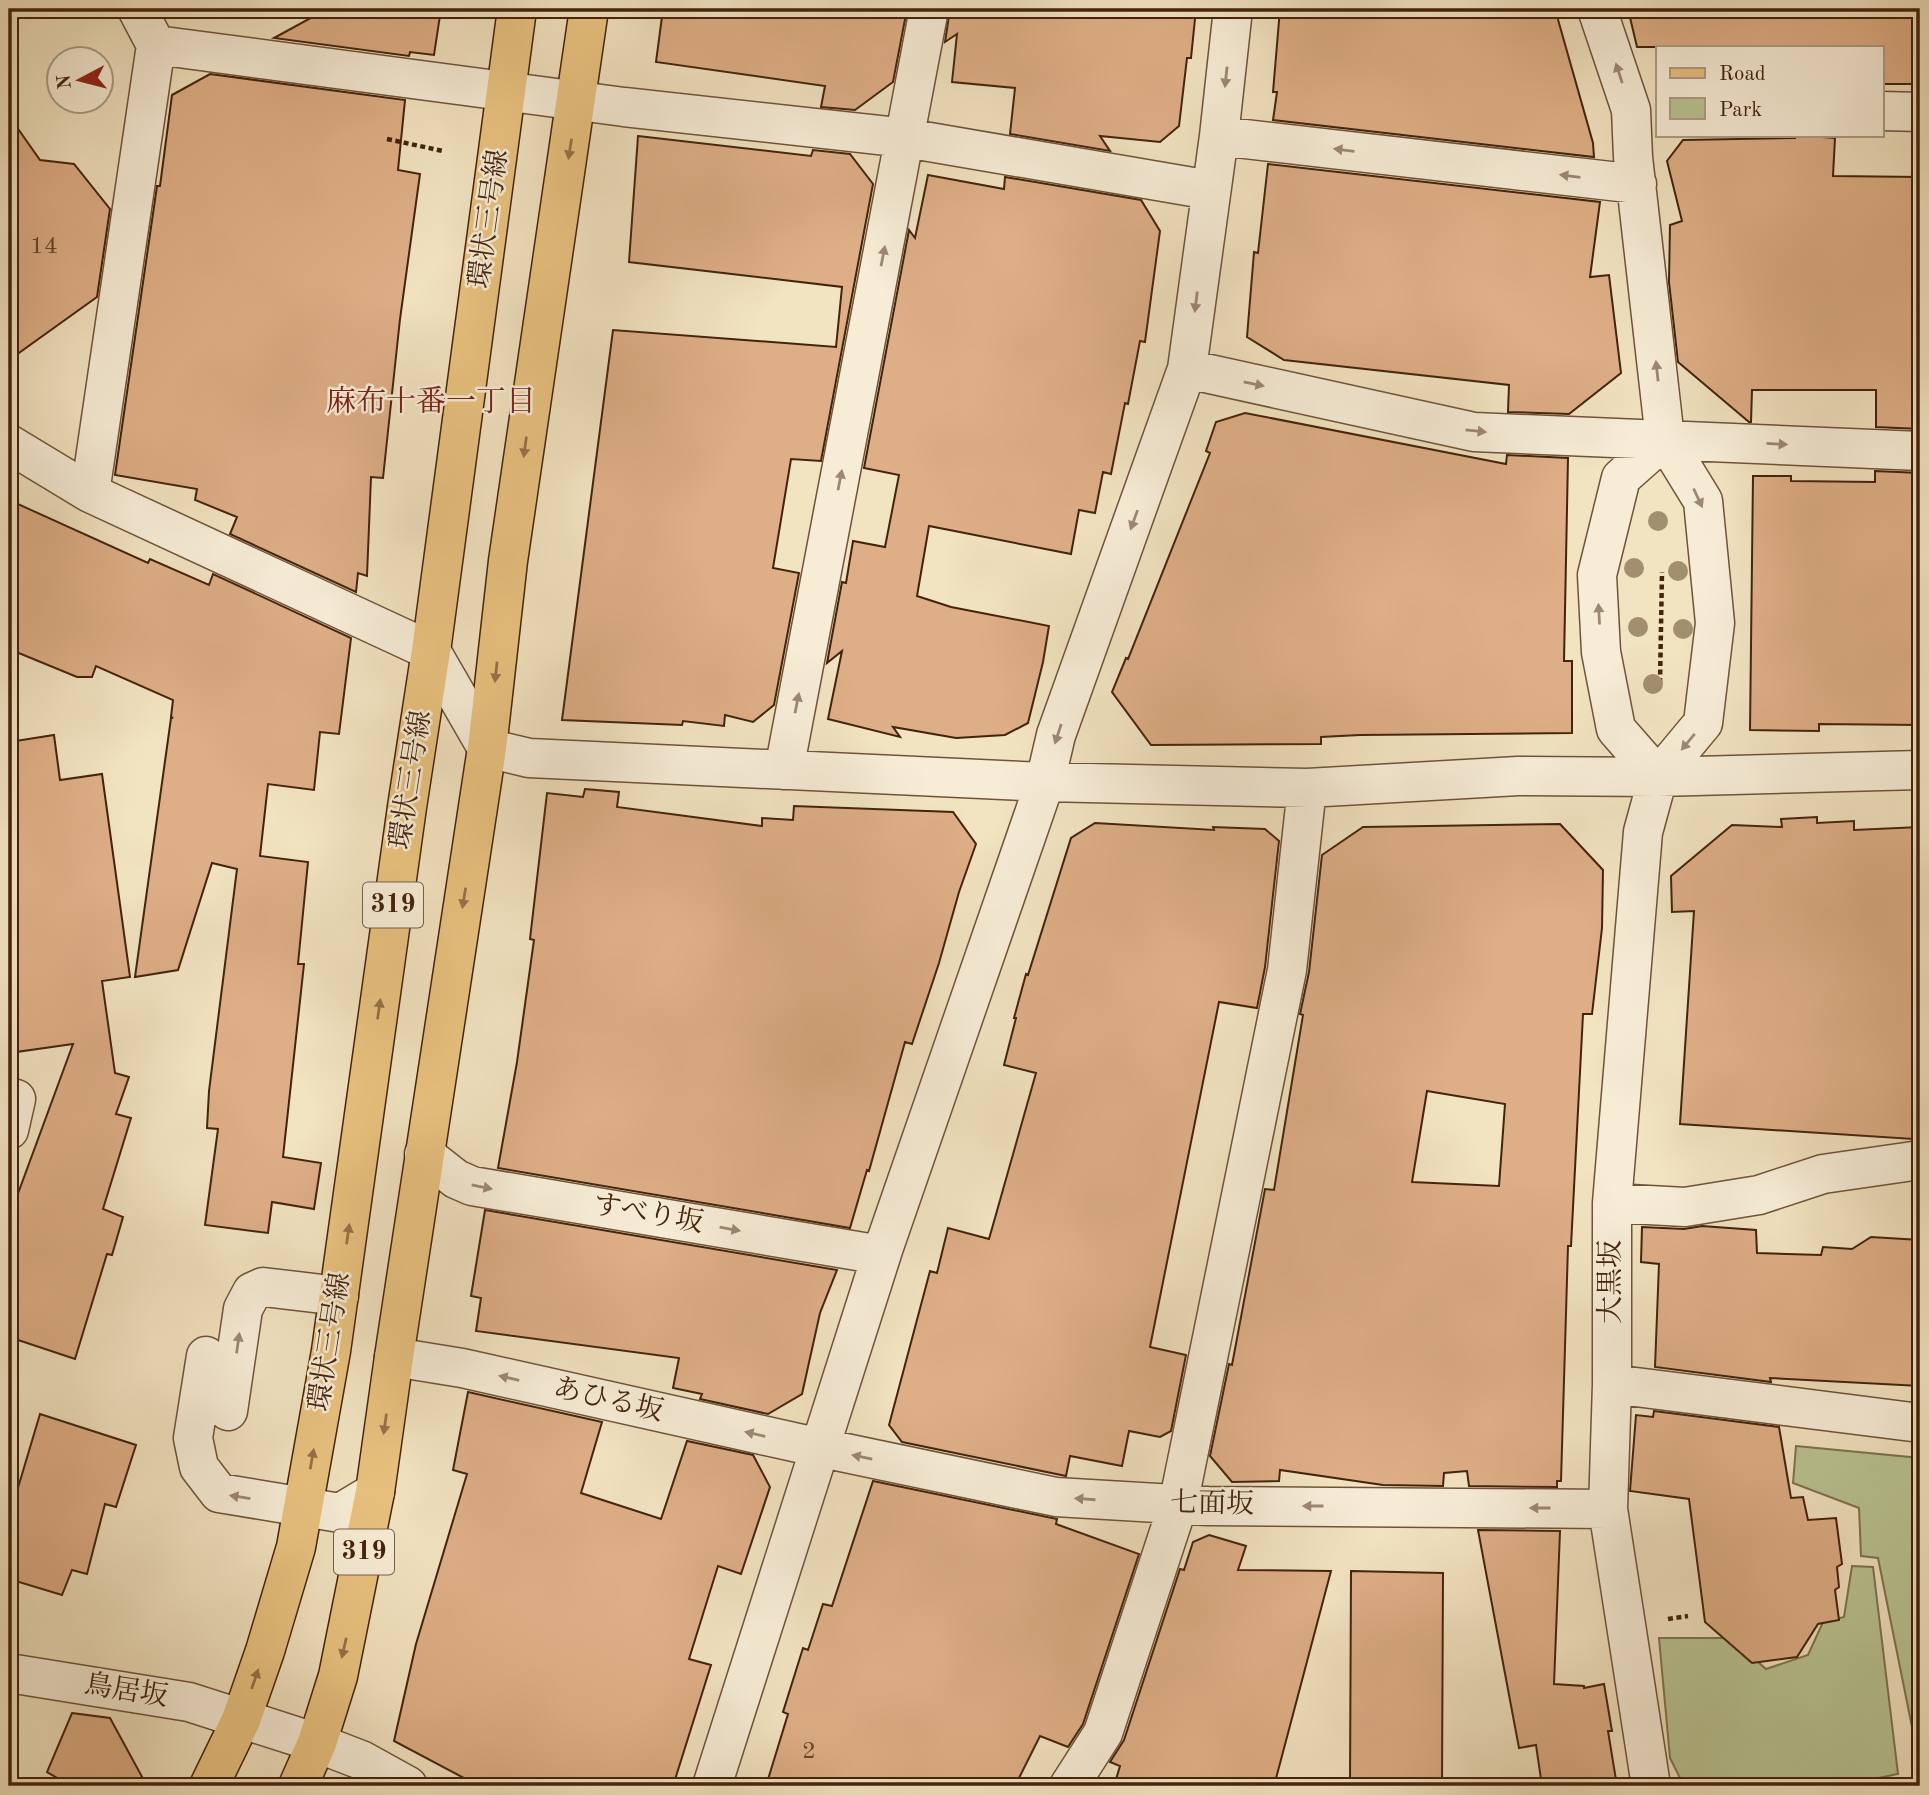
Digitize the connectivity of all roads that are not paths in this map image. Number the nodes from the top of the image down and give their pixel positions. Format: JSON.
{"nodes":[{"id":1,"x":137,"y":9,"type":"edge"},
{"id":2,"x":517,"y":9,"type":"edge"},
{"id":3,"x":589,"y":9,"type":"edge"},
{"id":4,"x":929,"y":9,"type":"edge"},
{"id":5,"x":1233,"y":9,"type":"edge"},
{"id":6,"x":1597,"y":9,"type":"edge"},
{"id":7,"x":156,"y":45,"type":"junction"},
{"id":8,"x":506,"y":92,"type":"junction"},
{"id":9,"x":577,"y":101,"type":"junction"},
{"id":10,"x":1644,"y":109,"type":"edge"},
{"id":11,"x":1884,"y":111,"type":"edge"},
{"id":12,"x":1920,"y":111,"type":"edge"},
{"id":13,"x":1219,"y":136,"type":"junction"},
{"id":14,"x":906,"y":138,"type":"junction"},
{"id":15,"x":1637,"y":184,"type":"junction"},
{"id":16,"x":1210,"y":190,"type":"junction"},
{"id":17,"x":1188,"y":369,"type":"junction"},
{"id":18,"x":1665,"y":439,"type":"junction"},
{"id":19,"x":9,"y":444,"type":"edge"},
{"id":20,"x":1920,"y":451,"type":"edge"},
{"id":21,"x":90,"y":493,"type":"junction"},
{"id":22,"x":432,"y":651,"type":"junction"},
{"id":23,"x":487,"y":748,"type":"junction"},
{"id":24,"x":784,"y":770,"type":"junction"},
{"id":25,"x":1920,"y":770,"type":"edge"},
{"id":26,"x":1658,"y":777,"type":"junction"},
{"id":27,"x":1045,"y":782,"type":"junction"},
{"id":28,"x":1307,"y":788,"type":"junction"},
{"id":29,"x":9,"y":1097,"type":"edge"},
{"id":30,"x":9,"y":1130,"type":"edge"},
{"id":31,"x":424,"y":1153,"type":"junction"},
{"id":32,"x":1920,"y":1160,"type":"edge"},
{"id":33,"x":1612,"y":1203,"type":"junction"},
{"id":34,"x":881,"y":1255,"type":"junction"},
{"id":35,"x":339,"y":1296,"type":"junction"},
{"id":36,"x":206,"y":1356,"type":"dead end"},
{"id":37,"x":394,"y":1357,"type":"junction"},
{"id":38,"x":1612,"y":1384,"type":"junction"},
{"id":39,"x":228,"y":1410,"type":"dead end"},
{"id":40,"x":1920,"y":1423,"type":"edge"},
{"id":41,"x":821,"y":1448,"type":"junction"},
{"id":42,"x":375,"y":1492,"type":"junction"},
{"id":43,"x":1178,"y":1505,"type":"junction"},
{"id":44,"x":304,"y":1506,"type":"junction"},
{"id":45,"x":1608,"y":1509,"type":"junction"},
{"id":46,"x":9,"y":1672,"type":"edge"},
{"id":47,"x":241,"y":1720,"type":"junction"},
{"id":48,"x":317,"y":1743,"type":"junction"},
{"id":49,"x":209,"y":1786,"type":"edge"},
{"id":50,"x":298,"y":1786,"type":"edge"},
{"id":51,"x":408,"y":1786,"type":"edge"},
{"id":52,"x":712,"y":1786,"type":"edge"},
{"id":53,"x":1069,"y":1786,"type":"edge"},
{"id":54,"x":1650,"y":1786,"type":"edge"}],
"edges":[{"from":1,"to":7,"type":"street"},
{"from":2,"to":8,"type":"main road","name":"環状三号線","number":"319"},
{"from":3,"to":9,"type":"main road","number":"319"},
{"from":4,"to":14,"type":"street"},
{"from":5,"to":13,"type":"street","one_way":true},
{"from":10,"to":6,"type":"street","one_way":true},
{"from":7,"to":8,"type":"street"},
{"from":7,"to":21,"type":"street"},
{"from":8,"to":9,"type":"street"},
{"from":8,"to":22,"type":"main road","name":"環状三号線","number":"319"},
{"from":9,"to":14,"type":"street"},
{"from":9,"to":23,"type":"main road","number":"319","one_way":true},
{"from":10,"to":15,"type":"street"},
{"from":11,"to":12,"type":"street"},
{"from":15,"to":13,"type":"street","one_way":true},
{"from":13,"to":16,"type":"street"},
{"from":14,"to":16,"type":"street"},
{"from":24,"to":14,"type":"street","one_way":true},
{"from":18,"to":15,"type":"street","one_way":true},
{"from":16,"to":17,"type":"street","one_way":true},
{"from":17,"to":18,"type":"street","one_way":true},
{"from":17,"to":27,"type":"street","one_way":true},
{"from":18,"to":20,"type":"street","one_way":true},
{"from":18,"to":26,"type":"street","one_way":true},
{"from":26,"to":18,"type":"street","one_way":true},
{"from":19,"to":21,"type":"street"},
{"from":21,"to":22,"type":"street"},
{"from":22,"to":23,"type":"street"},
{"from":35,"to":22,"type":"main road","name":"環状三号線","number":"319","one_way":true},
{"from":23,"to":24,"type":"street"},
{"from":23,"to":31,"type":"main road","number":"319","one_way":true},
{"from":24,"to":27,"type":"street"},
{"from":25,"to":26,"type":"street"},
{"from":26,"to":28,"type":"street"},
{"from":26,"to":33,"type":"street","name":"大黒坂"},
{"from":27,"to":28,"type":"street"},
{"from":27,"to":34,"type":"street"},
{"from":28,"to":43,"type":"street"},
{"from":29,"to":30,"type":"street"},
{"from":31,"to":34,"type":"street","name":"すべり坂","one_way":true},
{"from":31,"to":37,"type":"main road","number":"319"},
{"from":32,"to":33,"type":"street"},
{"from":33,"to":38,"type":"street","name":"大黒坂"},
{"from":34,"to":41,"type":"street"},
{"from":39,"to":35,"type":"street","one_way":true},
{"from":44,"to":35,"type":"main road","name":"環状三号線","number":"319","one_way":true},
{"from":44,"to":36,"type":"street","one_way":true},
{"from":41,"to":37,"type":"street","name":"あひる坂","one_way":true},
{"from":37,"to":42,"type":"main road","number":"319","one_way":true},
{"from":38,"to":40,"type":"street"},
{"from":38,"to":45,"type":"street","name":"大黒坂"},
{"from":43,"to":41,"type":"street","name":"七面坂","one_way":true},
{"from":41,"to":52,"type":"street"},
{"from":42,"to":44,"type":"street"},
{"from":42,"to":48,"type":"main road","number":"319","one_way":true},
{"from":45,"to":43,"type":"street","name":"七面坂","one_way":true},
{"from":43,"to":53,"type":"street"},
{"from":47,"to":44,"type":"main road","name":"環状三号線","number":"319","one_way":true},
{"from":45,"to":54,"type":"street","name":"大黒坂"},
{"from":46,"to":47,"type":"street","name":"鳥居坂"},
{"from":47,"to":48,"type":"street","name":"鳥居坂"},
{"from":47,"to":49,"type":"main road","name":"環状三号線","number":"319"},
{"from":48,"to":50,"type":"main road","number":"319"},
{"from":48,"to":51,"type":"street","name":"鳥居坂"}]}
